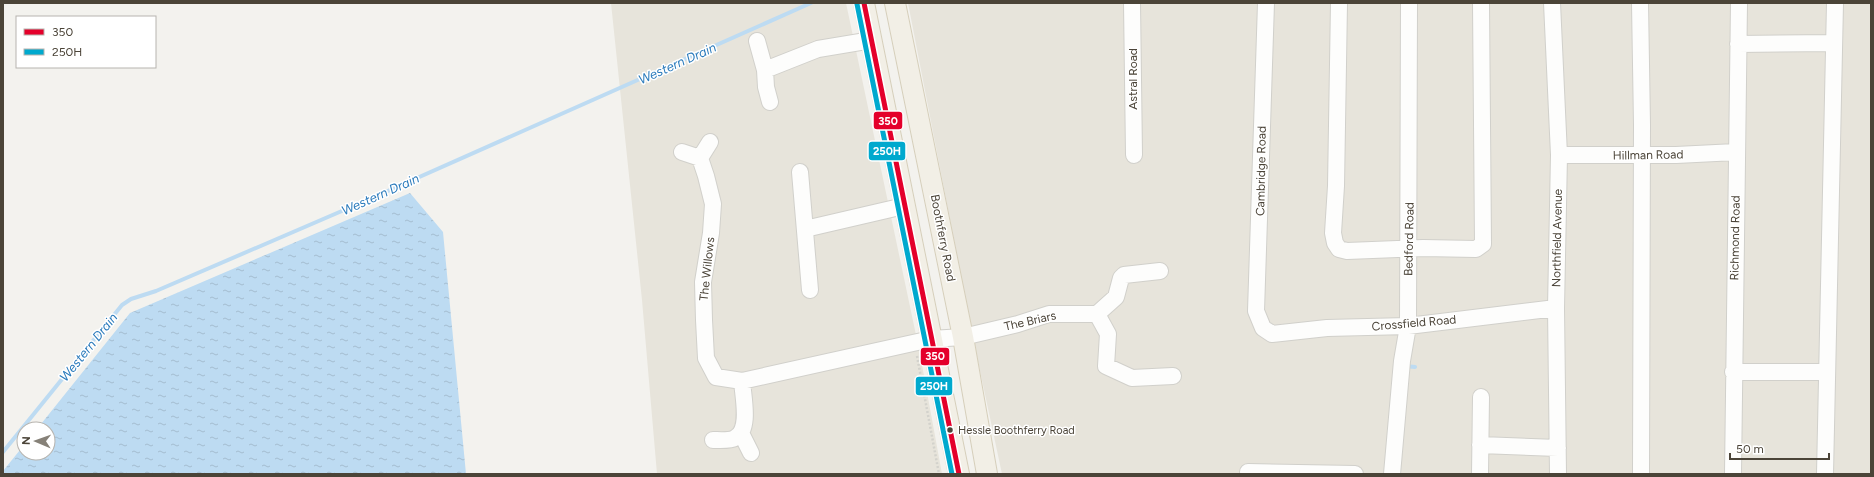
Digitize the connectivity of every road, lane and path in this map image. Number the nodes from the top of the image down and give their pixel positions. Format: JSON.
{"nodes":[{"id":1,"x":864,"y":3,"type":"edge"},
{"id":2,"x":896,"y":3,"type":"edge"},
{"id":3,"x":1132,"y":3,"type":"edge"},
{"id":4,"x":1266,"y":3,"type":"edge"},
{"id":5,"x":1339,"y":3,"type":"edge"},
{"id":6,"x":1410,"y":3,"type":"edge"},
{"id":7,"x":1481,"y":3,"type":"edge"},
{"id":8,"x":1552,"y":3,"type":"edge"},
{"id":9,"x":1640,"y":3,"type":"edge"},
{"id":10,"x":1738,"y":3,"type":"edge"},
{"id":11,"x":1835,"y":3,"type":"edge"},
{"id":12,"x":872,"y":40,"type":"junction"},
{"id":13,"x":757,"y":42,"type":"dead end"},
{"id":14,"x":1834,"y":43,"type":"junction"},
{"id":15,"x":1738,"y":44,"type":"junction"},
{"id":16,"x":765,"y":70,"type":"junction"},
{"id":17,"x":770,"y":102,"type":"dead end"},
{"id":18,"x":710,"y":142,"type":"dead end"},
{"id":19,"x":682,"y":152,"type":"dead end"},
{"id":20,"x":1736,"y":152,"type":"junction"},
{"id":21,"x":1134,"y":155,"type":"dead end"},
{"id":22,"x":1559,"y":155,"type":"junction"},
{"id":23,"x":1642,"y":156,"type":"junction"},
{"id":24,"x":700,"y":158,"type":"junction"},
{"id":25,"x":800,"y":172,"type":"dead end"},
{"id":26,"x":904,"y":206,"type":"junction"},
{"id":27,"x":805,"y":229,"type":"junction"},
{"id":28,"x":1409,"y":249,"type":"junction"},
{"id":29,"x":1160,"y":271,"type":"dead end"},
{"id":30,"x":810,"y":290,"type":"dead end"},
{"id":31,"x":1556,"y":308,"type":"junction"},
{"id":32,"x":1097,"y":314,"type":"junction"},
{"id":33,"x":1408,"y":326,"type":"junction"},
{"id":34,"x":1272,"y":334,"type":"joint"},
{"id":35,"x":963,"y":336,"type":"junction"},
{"id":36,"x":931,"y":339,"type":"junction"},
{"id":37,"x":1733,"y":372,"type":"junction"},
{"id":38,"x":1827,"y":372,"type":"junction"},
{"id":39,"x":1173,"y":376,"type":"dead end"},
{"id":40,"x":742,"y":381,"type":"junction"},
{"id":41,"x":1481,"y":397,"type":"dead end"},
{"id":42,"x":741,"y":433,"type":"junction"},
{"id":43,"x":713,"y":440,"type":"dead end"},
{"id":44,"x":1480,"y":445,"type":"junction"},
{"id":45,"x":1558,"y":448,"type":"junction"},
{"id":46,"x":751,"y":453,"type":"dead end"},
{"id":47,"x":1641,"y":467,"type":"edge"},
{"id":48,"x":1248,"y":472,"type":"dead end"},
{"id":49,"x":959,"y":474,"type":"edge"},
{"id":50,"x":987,"y":474,"type":"edge"},
{"id":51,"x":1355,"y":474,"type":"edge"},
{"id":52,"x":1392,"y":474,"type":"edge"},
{"id":53,"x":1480,"y":474,"type":"edge"},
{"id":54,"x":1558,"y":474,"type":"edge"},
{"id":55,"x":1733,"y":474,"type":"edge"},
{"id":56,"x":1824,"y":474,"type":"edge"}],
"edges":[{"from":1,"to":12,"type":"main road"},
{"from":2,"to":35,"type":"main road","name":"Boothferry Road"},
{"from":3,"to":21,"type":"street","name":"Astral Road"},
{"from":4,"to":34,"type":"street","name":"Cambridge Road"},
{"from":5,"to":28,"type":"street"},
{"from":6,"to":28,"type":"street","name":"Bedford Road"},
{"from":7,"to":28,"type":"street"},
{"from":8,"to":22,"type":"street","name":"Northfield Avenue"},
{"from":9,"to":23,"type":"street"},
{"from":10,"to":15,"type":"street","name":"Richmond Road"},
{"from":11,"to":14,"type":"street"},
{"from":12,"to":16,"type":"street"},
{"from":12,"to":26,"type":"main road"},
{"from":13,"to":16,"type":"street"},
{"from":14,"to":15,"type":"street"},
{"from":14,"to":38,"type":"street"},
{"from":15,"to":20,"type":"street","name":"Richmond Road"},
{"from":16,"to":17,"type":"street"},
{"from":18,"to":24,"type":"street"},
{"from":19,"to":24,"type":"street"},
{"from":20,"to":23,"type":"street","name":"Hillman Road"},
{"from":20,"to":37,"type":"street","name":"Richmond Road"},
{"from":22,"to":23,"type":"street","name":"Hillman Road"},
{"from":22,"to":31,"type":"street","name":"Northfield Avenue"},
{"from":23,"to":47,"type":"street"},
{"from":24,"to":40,"type":"street","name":"The Willows"},
{"from":25,"to":27,"type":"street"},
{"from":26,"to":27,"type":"street"},
{"from":26,"to":36,"type":"main road"},
{"from":27,"to":30,"type":"street"},
{"from":28,"to":33,"type":"street","name":"Bedford Road"},
{"from":29,"to":32,"type":"street"},
{"from":31,"to":33,"type":"street","name":"Crossfield Road"},
{"from":31,"to":45,"type":"street","name":"Northfield Avenue"},
{"from":32,"to":35,"type":"street","name":"The Briars"},
{"from":32,"to":39,"type":"street"},
{"from":33,"to":34,"type":"street","name":"Crossfield Road"},
{"from":33,"to":52,"type":"street","name":"Bedford Road"},
{"from":35,"to":36,"type":"street","name":"The Briars"},
{"from":35,"to":50,"type":"main road","name":"Boothferry Road"},
{"from":36,"to":40,"type":"street","name":"The Willows"},
{"from":36,"to":49,"type":"main road"},
{"from":37,"to":38,"type":"street"},
{"from":37,"to":55,"type":"street","name":"Richmond Road"},
{"from":38,"to":56,"type":"street"},
{"from":40,"to":42,"type":"street"},
{"from":41,"to":44,"type":"street"},
{"from":42,"to":43,"type":"street"},
{"from":42,"to":46,"type":"street"},
{"from":44,"to":45,"type":"street"},
{"from":44,"to":53,"type":"street"},
{"from":45,"to":54,"type":"street","name":"Northfield Avenue"},
{"from":48,"to":51,"type":"street"}]}
